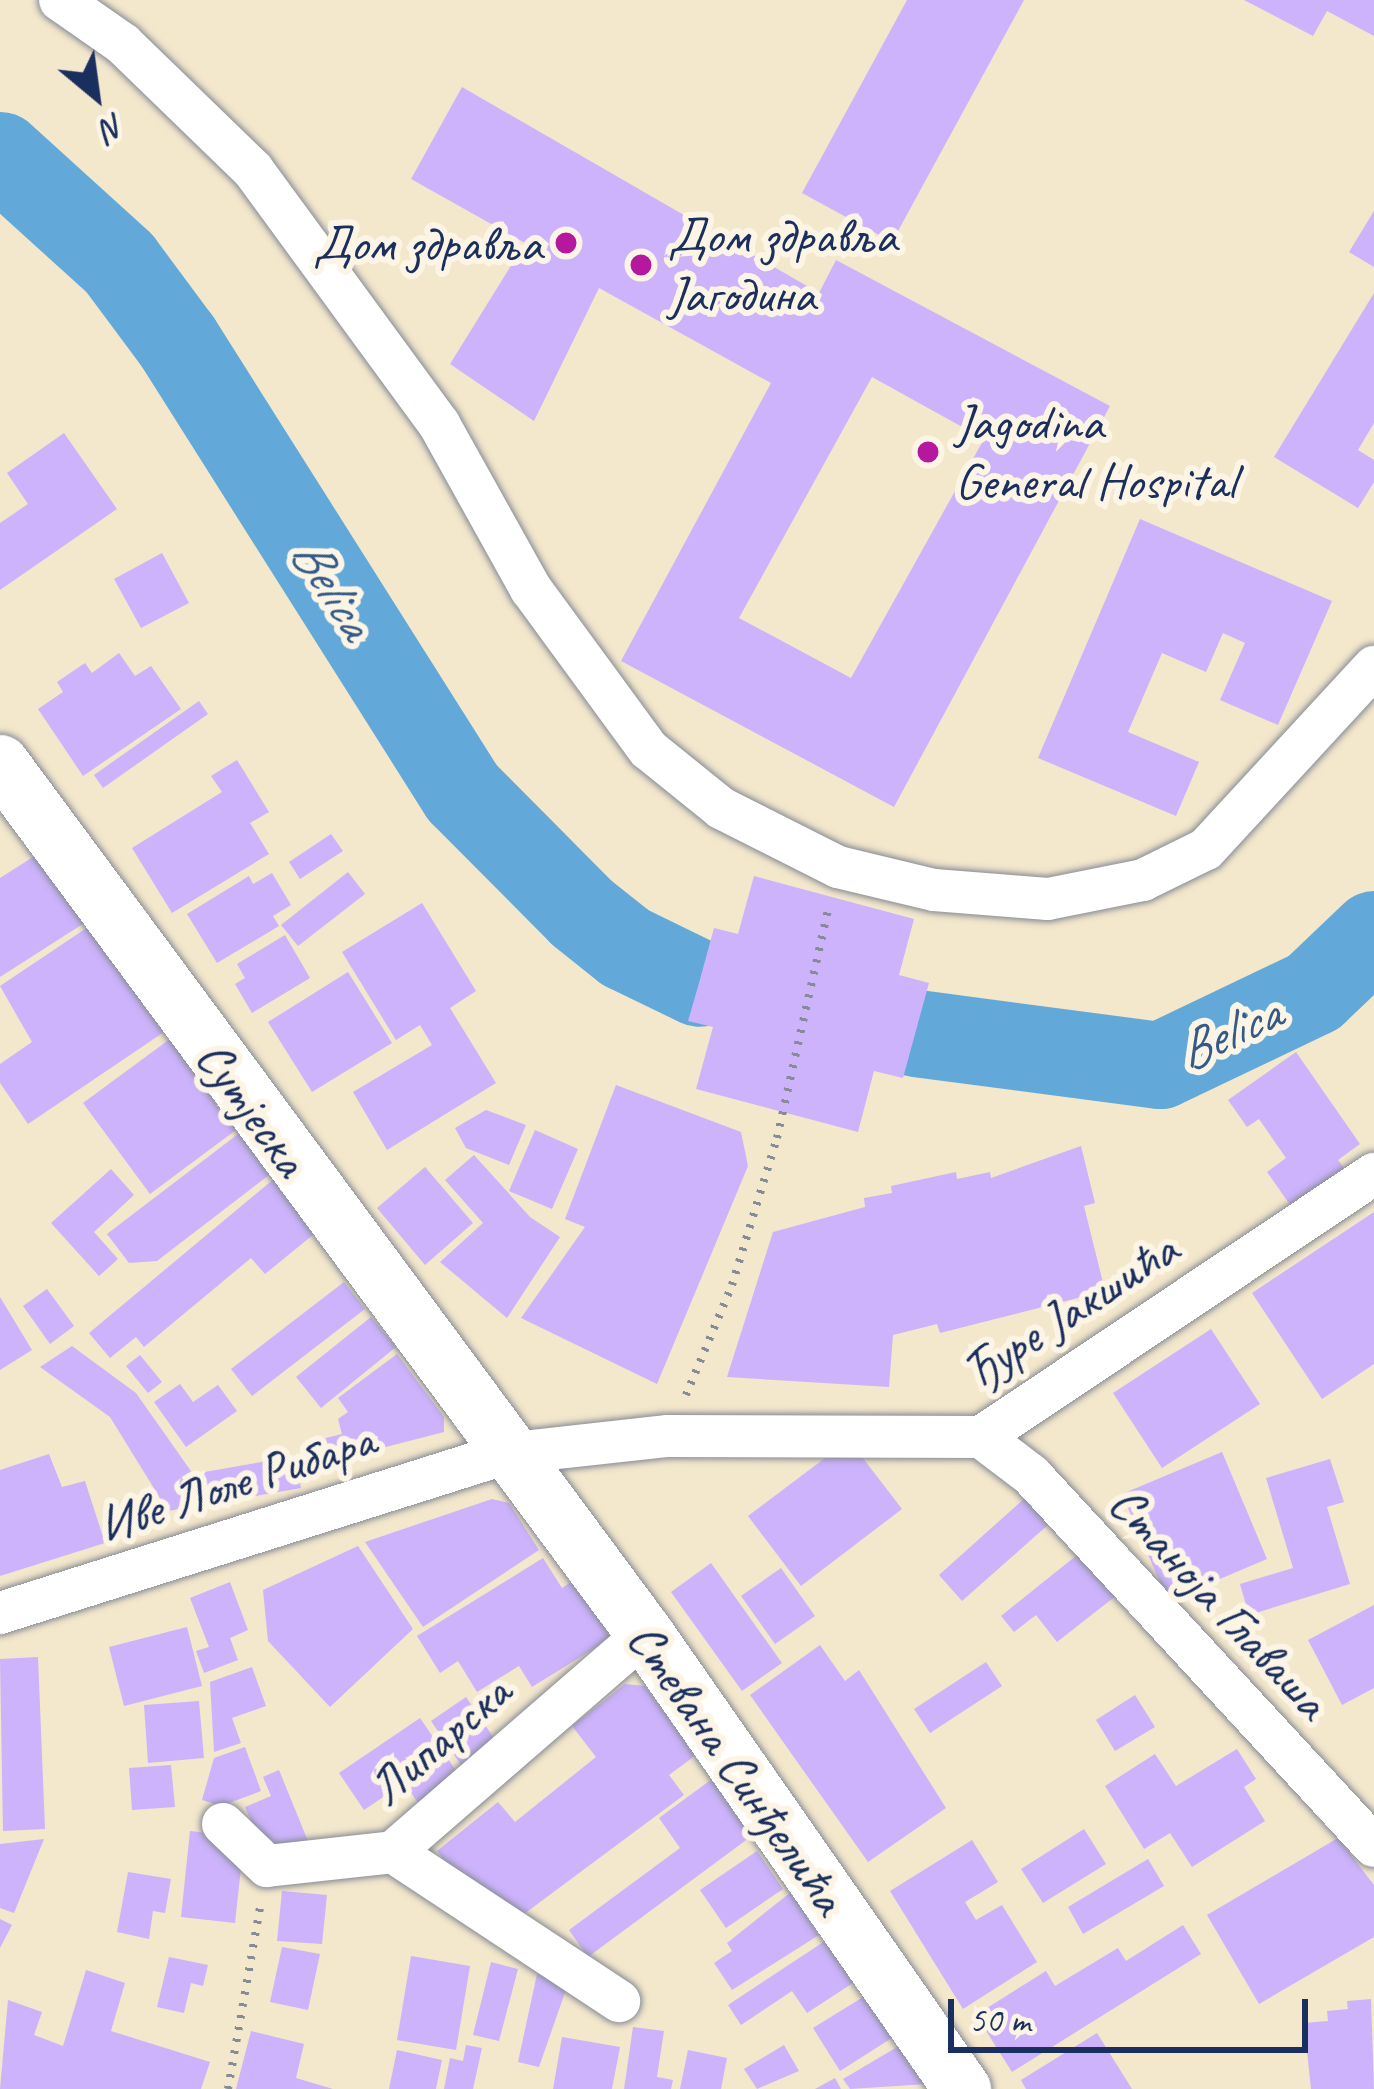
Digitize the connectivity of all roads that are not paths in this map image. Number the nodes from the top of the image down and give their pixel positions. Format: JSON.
{"nodes":[{"id":1,"x":60,"y":0,"type":"edge"},
{"id":2,"x":1374,"y":667,"type":"edge"},
{"id":3,"x":0,"y":763,"type":"edge"},
{"id":4,"x":1374,"y":1174,"type":"edge"},
{"id":5,"x":981,"y":1437,"type":"junction"},
{"id":6,"x":504,"y":1454,"type":"junction"},
{"id":7,"x":0,"y":1613,"type":"edge"},
{"id":8,"x":645,"y":1634,"type":"junction"},
{"id":9,"x":224,"y":1824,"type":"dead end"},
{"id":10,"x":1374,"y":1846,"type":"edge"},
{"id":11,"x":393,"y":1852,"type":"junction"},
{"id":12,"x":619,"y":2001,"type":"dead end"},
{"id":13,"x":962,"y":2089,"type":"edge"}],
"edges":[{"from":1,"to":2,"type":"street"},
{"from":3,"to":6,"type":"main road","name":"Сутјеска"},
{"from":4,"to":5,"type":"street","name":"Ђуре Јакшића"},
{"from":5,"to":6,"type":"street","name":"Ђуре Јакшића"},
{"from":5,"to":10,"type":"street","name":"Станоја Главаша"},
{"from":6,"to":7,"type":"street","name":"Иве Лоле Рибара"},
{"from":6,"to":8,"type":"main road","name":"Стевана Синђелића"},
{"from":8,"to":11,"type":"street","name":"Липарска"},
{"from":8,"to":13,"type":"main road","name":"Стевана Синђелића"},
{"from":9,"to":11,"type":"street","name":"Липарска"},
{"from":11,"to":12,"type":"street"}]}
